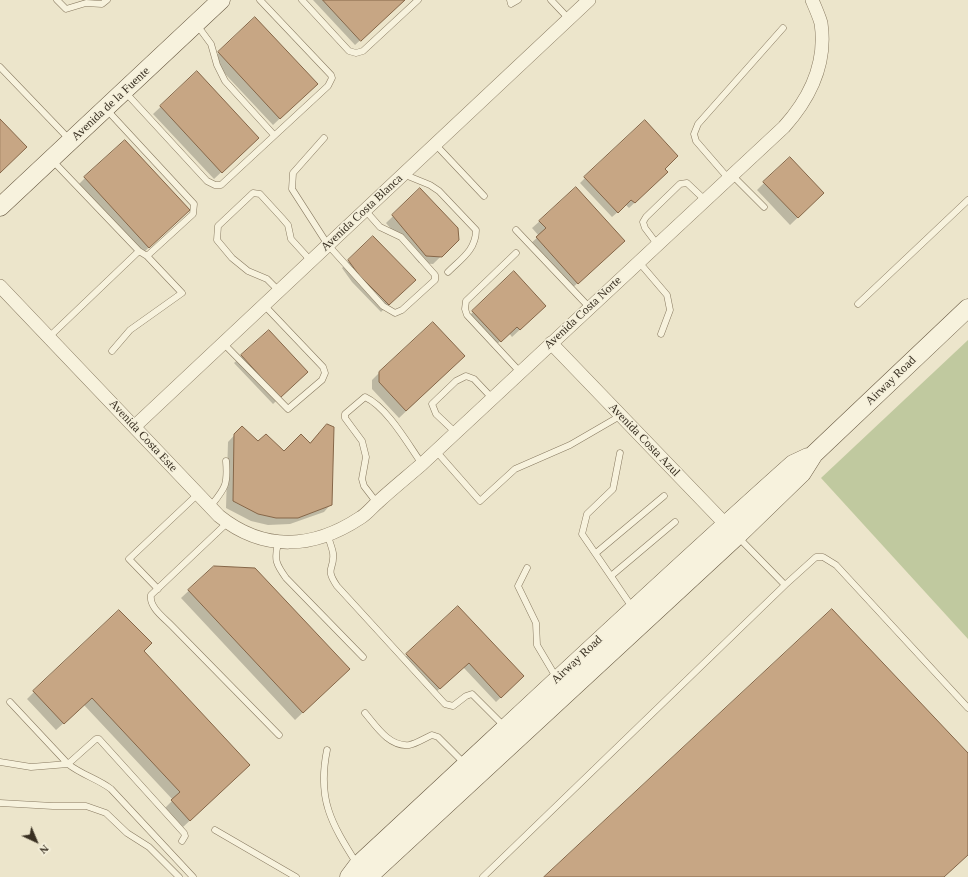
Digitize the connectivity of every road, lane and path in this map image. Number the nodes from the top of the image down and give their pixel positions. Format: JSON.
{"nodes":[{"id":1,"x":57,"y":0,"type":"edge"},
{"id":2,"x":107,"y":0,"type":"edge"},
{"id":3,"x":221,"y":0,"type":"edge"},
{"id":4,"x":260,"y":0,"type":"edge"},
{"id":5,"x":302,"y":0,"type":"edge"},
{"id":6,"x":418,"y":0,"type":"edge"},
{"id":7,"x":510,"y":0,"type":"edge"},
{"id":8,"x":518,"y":0,"type":"edge"},
{"id":9,"x":551,"y":0,"type":"edge"},
{"id":10,"x":589,"y":0,"type":"edge"},
{"id":11,"x":812,"y":0,"type":"edge"},
{"id":12,"x":569,"y":19,"type":"junction"},
{"id":13,"x":196,"y":24,"type":"junction"},
{"id":14,"x":783,"y":28,"type":"dead end"},
{"id":15,"x":0,"y":67,"type":"edge"},
{"id":16,"x":124,"y":91,"type":"junction"},
{"id":17,"x":106,"y":108,"type":"junction"},
{"id":18,"x":274,"y":136,"type":"junction"},
{"id":19,"x":324,"y":138,"type":"dead end"},
{"id":20,"x":71,"y":141,"type":"junction"},
{"id":21,"x":435,"y":144,"type":"junction"},
{"id":22,"x":51,"y":159,"type":"junction"},
{"id":23,"x":403,"y":174,"type":"junction"},
{"id":24,"x":730,"y":176,"type":"junction"},
{"id":25,"x":484,"y":196,"type":"dead end"},
{"id":26,"x":705,"y":200,"type":"junction"},
{"id":27,"x":968,"y":200,"type":"edge"},
{"id":28,"x":0,"y":207,"type":"edge"},
{"id":29,"x":764,"y":207,"type":"dead end"},
{"id":30,"x":365,"y":210,"type":"junction"},
{"id":31,"x":516,"y":230,"type":"dead end"},
{"id":32,"x":657,"y":244,"type":"junction"},
{"id":33,"x":328,"y":245,"type":"junction"},
{"id":34,"x":139,"y":251,"type":"junction"},
{"id":35,"x":516,"y":253,"type":"dead end"},
{"id":36,"x":147,"y":256,"type":"junction"},
{"id":37,"x":311,"y":261,"type":"junction"},
{"id":38,"x":638,"y":261,"type":"junction"},
{"id":39,"x":448,"y":272,"type":"dead end"},
{"id":40,"x":0,"y":286,"type":"edge"},
{"id":41,"x":279,"y":291,"type":"junction"},
{"id":42,"x":858,"y":304,"type":"dead end"},
{"id":43,"x":264,"y":305,"type":"junction"},
{"id":44,"x":589,"y":307,"type":"junction"},
{"id":45,"x":968,"y":308,"type":"edge"},
{"id":46,"x":661,"y":334,"type":"dead end"},
{"id":47,"x":49,"y":337,"type":"junction"},
{"id":48,"x":223,"y":343,"type":"junction"},
{"id":49,"x":551,"y":343,"type":"junction"},
{"id":50,"x":112,"y":351,"type":"dead end"},
{"id":51,"x":520,"y":372,"type":"junction"},
{"id":52,"x":492,"y":398,"type":"junction"},
{"id":53,"x":620,"y":416,"type":"junction"},
{"id":54,"x":135,"y":426,"type":"junction"},
{"id":55,"x":455,"y":432,"type":"junction"},
{"id":56,"x":436,"y":451,"type":"junction"},
{"id":57,"x":620,"y":453,"type":"dead end"},
{"id":58,"x":226,"y":461,"type":"dead end"},
{"id":59,"x":422,"y":464,"type":"junction"},
{"id":60,"x":198,"y":494,"type":"junction"},
{"id":61,"x":664,"y":496,"type":"dead end"},
{"id":62,"x":377,"y":503,"type":"junction"},
{"id":63,"x":210,"y":506,"type":"junction"},
{"id":64,"x":227,"y":522,"type":"junction"},
{"id":65,"x":675,"y":522,"type":"dead end"},
{"id":66,"x":731,"y":530,"type":"junction"},
{"id":67,"x":328,"y":535,"type":"junction"},
{"id":68,"x":308,"y":541,"type":"joint"},
{"id":69,"x":278,"y":543,"type":"junction"},
{"id":70,"x":596,"y":554,"type":"junction"},
{"id":71,"x":526,"y":568,"type":"dead end"},
{"id":72,"x":610,"y":576,"type":"junction"},
{"id":73,"x":785,"y":586,"type":"junction"},
{"id":74,"x":158,"y":589,"type":"junction"},
{"id":75,"x":633,"y":608,"type":"junction"},
{"id":76,"x":363,"y":657,"type":"dead end"},
{"id":77,"x":557,"y":679,"type":"junction"},
{"id":78,"x":10,"y":702,"type":"dead end"},
{"id":79,"x":968,"y":708,"type":"edge"},
{"id":80,"x":365,"y":713,"type":"dead end"},
{"id":81,"x":504,"y":727,"type":"junction"},
{"id":82,"x":279,"y":735,"type":"dead end"},
{"id":83,"x":327,"y":750,"type":"dead end"},
{"id":84,"x":0,"y":762,"type":"edge"},
{"id":85,"x":68,"y":764,"type":"junction"},
{"id":86,"x":465,"y":764,"type":"junction"},
{"id":87,"x":0,"y":803,"type":"edge"},
{"id":88,"x":215,"y":830,"type":"dead end"},
{"id":89,"x":182,"y":841,"type":"dead end"},
{"id":90,"x":358,"y":873,"type":"edge"},
{"id":91,"x":179,"y":877,"type":"edge"},
{"id":92,"x":193,"y":877,"type":"edge"},
{"id":93,"x":296,"y":877,"type":"edge"},
{"id":94,"x":483,"y":877,"type":"edge"}],
"edges":[{"from":1,"to":2,"type":"lane"},
{"from":3,"to":13,"type":"street","name":"Avenida de la Fuente"},
{"from":4,"to":18,"type":"lane"},
{"from":5,"to":6,"type":"lane"},
{"from":7,"to":8,"type":"lane"},
{"from":9,"to":12,"type":"lane"},
{"from":10,"to":12,"type":"street","name":"Avenida Costa Blanca"},
{"from":11,"to":24,"type":"street","name":"Avenida Costa Norte"},
{"from":12,"to":21,"type":"street","name":"Avenida Costa Blanca"},
{"from":13,"to":16,"type":"street","name":"Avenida de la Fuente"},
{"from":13,"to":18,"type":"lane"},
{"from":14,"to":24,"type":"lane"},
{"from":15,"to":20,"type":"lane"},
{"from":16,"to":17,"type":"street","name":"Avenida de la Fuente"},
{"from":16,"to":18,"type":"lane"},
{"from":17,"to":20,"type":"street","name":"Avenida de la Fuente"},
{"from":17,"to":36,"type":"lane"},
{"from":19,"to":33,"type":"lane"},
{"from":20,"to":22,"type":"street","name":"Avenida de la Fuente"},
{"from":21,"to":23,"type":"street","name":"Avenida Costa Blanca"},
{"from":21,"to":25,"type":"lane"},
{"from":22,"to":28,"type":"street","name":"Avenida de la Fuente"},
{"from":22,"to":34,"type":"lane"},
{"from":23,"to":30,"type":"street","name":"Avenida Costa Blanca"},
{"from":23,"to":39,"type":"lane"},
{"from":24,"to":26,"type":"street","name":"Avenida Costa Norte"},
{"from":24,"to":29,"type":"lane"},
{"from":26,"to":32,"type":"street","name":"Avenida Costa Norte"},
{"from":26,"to":32,"type":"lane"},
{"from":27,"to":42,"type":"lane"},
{"from":30,"to":33,"type":"street","name":"Avenida Costa Blanca"},
{"from":30,"to":33,"type":"lane"},
{"from":31,"to":44,"type":"lane"},
{"from":32,"to":38,"type":"street","name":"Avenida Costa Norte"},
{"from":33,"to":37,"type":"street","name":"Avenida Costa Blanca"},
{"from":34,"to":36,"type":"lane"},
{"from":34,"to":47,"type":"lane"},
{"from":35,"to":51,"type":"lane"},
{"from":36,"to":50,"type":"lane"},
{"from":37,"to":41,"type":"street","name":"Avenida Costa Blanca"},
{"from":37,"to":41,"type":"lane"},
{"from":38,"to":44,"type":"street","name":"Avenida Costa Norte"},
{"from":38,"to":46,"type":"lane"},
{"from":40,"to":47,"type":"street","name":"Avenida Costa Este"},
{"from":41,"to":43,"type":"street","name":"Avenida Costa Blanca"},
{"from":43,"to":48,"type":"street","name":"Avenida Costa Blanca"},
{"from":43,"to":48,"type":"lane"},
{"from":44,"to":49,"type":"street","name":"Avenida Costa Norte"},
{"from":45,"to":66,"type":"street","name":"Airway Road"},
{"from":47,"to":54,"type":"street","name":"Avenida Costa Este"},
{"from":48,"to":54,"type":"street","name":"Avenida Costa Blanca"},
{"from":49,"to":51,"type":"street","name":"Avenida Costa Norte"},
{"from":49,"to":53,"type":"street","name":"Avenida Costa Azul"},
{"from":51,"to":52,"type":"street","name":"Avenida Costa Norte"},
{"from":52,"to":55,"type":"street","name":"Avenida Costa Norte"},
{"from":52,"to":55,"type":"lane"},
{"from":53,"to":56,"type":"lane"},
{"from":53,"to":66,"type":"street","name":"Avenida Costa Azul"},
{"from":54,"to":60,"type":"street","name":"Avenida Costa Este"},
{"from":55,"to":56,"type":"street","name":"Avenida Costa Norte"},
{"from":56,"to":59,"type":"street","name":"Avenida Costa Norte"},
{"from":57,"to":70,"type":"lane"},
{"from":58,"to":63,"type":"lane"},
{"from":59,"to":62,"type":"street","name":"Avenida Costa Norte"},
{"from":59,"to":62,"type":"lane"},
{"from":60,"to":63,"type":"street","name":"Avenida Costa Este"},
{"from":60,"to":74,"type":"lane"},
{"from":61,"to":70,"type":"lane"},
{"from":62,"to":67,"type":"street","name":"Avenida Costa Norte"},
{"from":63,"to":64,"type":"street","name":"Avenida Costa Este"},
{"from":64,"to":69,"type":"street","name":"Avenida Costa Este"},
{"from":64,"to":74,"type":"lane"},
{"from":65,"to":72,"type":"lane"},
{"from":66,"to":73,"type":"lane"},
{"from":66,"to":75,"type":"street","name":"Airway Road"},
{"from":66,"to":90,"type":"street","name":"Airway Road"},
{"from":67,"to":68,"type":"street","name":"Avenida Costa Norte"},
{"from":67,"to":81,"type":"lane"},
{"from":68,"to":69,"type":"street","name":"Avenida Costa Este"},
{"from":69,"to":76,"type":"lane"},
{"from":70,"to":72,"type":"lane"},
{"from":71,"to":77,"type":"lane"},
{"from":72,"to":75,"type":"lane"},
{"from":73,"to":79,"type":"lane"},
{"from":73,"to":94,"type":"lane"},
{"from":74,"to":82,"type":"lane"},
{"from":75,"to":77,"type":"street","name":"Airway Road"},
{"from":77,"to":81,"type":"street","name":"Airway Road"},
{"from":78,"to":85,"type":"lane"},
{"from":80,"to":86,"type":"lane"},
{"from":81,"to":86,"type":"street","name":"Airway Road"},
{"from":83,"to":90,"type":"lane"},
{"from":84,"to":85,"type":"lane"},
{"from":85,"to":89,"type":"lane"},
{"from":85,"to":92,"type":"lane"},
{"from":86,"to":90,"type":"street","name":"Airway Road"},
{"from":87,"to":91,"type":"lane"},
{"from":88,"to":93,"type":"lane"}]}
